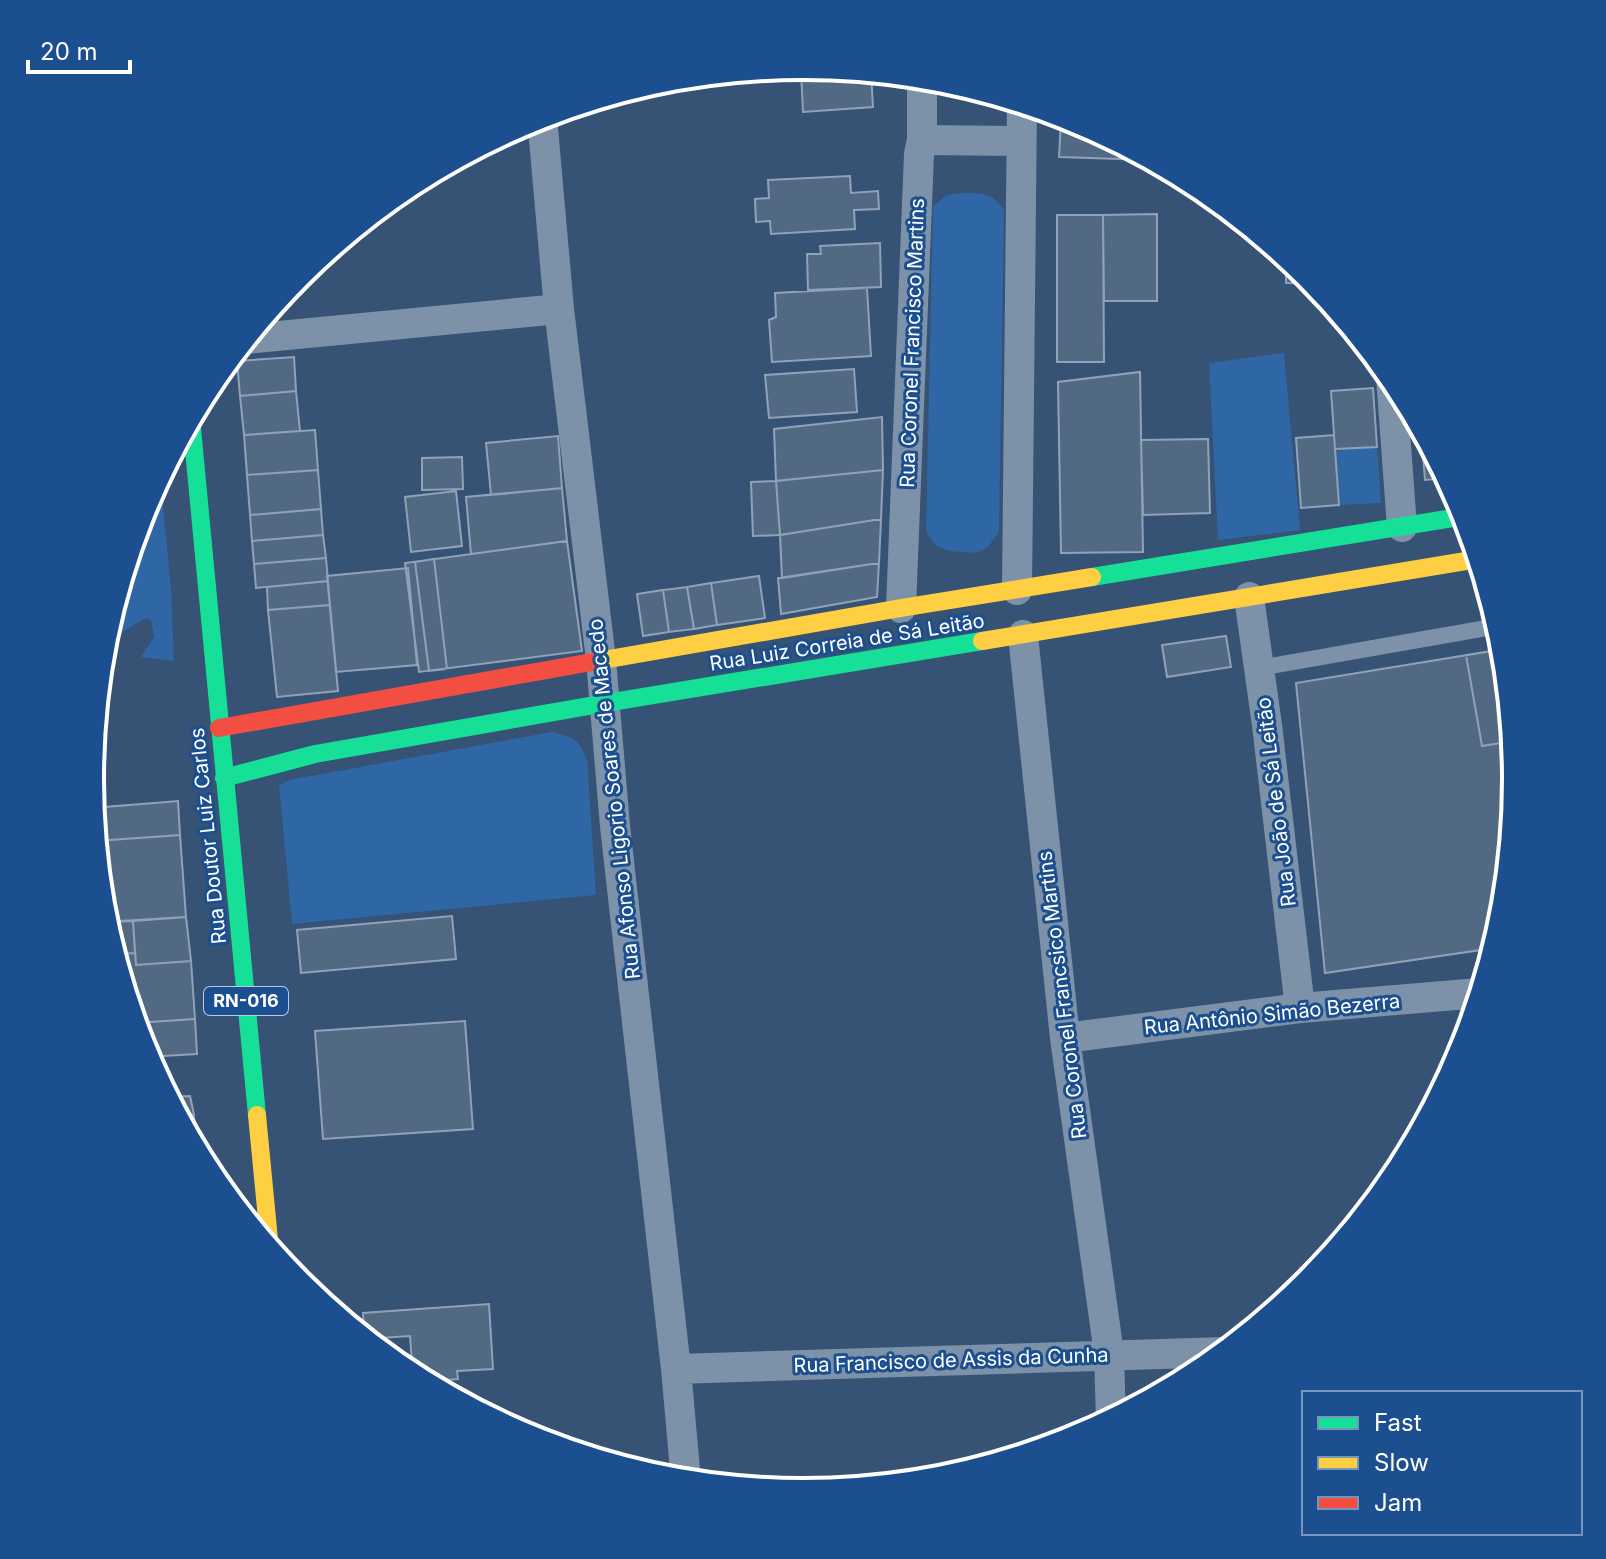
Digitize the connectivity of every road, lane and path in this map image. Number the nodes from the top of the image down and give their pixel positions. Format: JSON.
{"nodes":[{"id":1,"x":922,"y":90,"type":"edge"},
{"id":2,"x":1022,"y":115,"type":"edge"},
{"id":3,"x":543,"y":130,"type":"edge"},
{"id":4,"x":922,"y":140,"type":"junction"},
{"id":5,"x":1021,"y":141,"type":"junction"},
{"id":6,"x":559,"y":309,"type":"junction"},
{"id":7,"x":261,"y":338,"type":"edge"},
{"id":8,"x":1393,"y":404,"type":"edge"},
{"id":9,"x":193,"y":438,"type":"edge"},
{"id":10,"x":1451,"y":518,"type":"edge"},
{"id":11,"x":1402,"y":527,"type":"junction"},
{"id":12,"x":1467,"y":561,"type":"edge"},
{"id":13,"x":1017,"y":590,"type":"junction"},
{"id":14,"x":1249,"y":597,"type":"junction"},
{"id":15,"x":901,"y":608,"type":"junction"},
{"id":16,"x":1486,"y":628,"type":"edge"},
{"id":17,"x":1023,"y":635,"type":"junction"},
{"id":18,"x":601,"y":660,"type":"junction"},
{"id":19,"x":1259,"y":668,"type":"junction"},
{"id":20,"x":606,"y":703,"type":"junction"},
{"id":21,"x":219,"y":728,"type":"junction"},
{"id":22,"x":224,"y":778,"type":"junction"},
{"id":23,"x":1468,"y":994,"type":"edge"},
{"id":24,"x":1300,"y":1008,"type":"junction"},
{"id":25,"x":1065,"y":1038,"type":"junction"},
{"id":26,"x":268,"y":1230,"type":"edge"},
{"id":27,"x":1204,"y":1352,"type":"edge"},
{"id":28,"x":1109,"y":1354,"type":"junction"},
{"id":29,"x":676,"y":1369,"type":"junction"},
{"id":30,"x":1111,"y":1408,"type":"edge"},
{"id":31,"x":685,"y":1469,"type":"edge"}],
"edges":[{"from":1,"to":4,"type":"street","name":"Rua Coronel Francisco Martins"},
{"from":2,"to":5,"type":"street"},
{"from":3,"to":6,"type":"street","name":"Rua Afonso Ligorio Soares de Macedo"},
{"from":4,"to":5,"type":"street"},
{"from":4,"to":15,"type":"street","name":"Rua Coronel Francisco Martins"},
{"from":5,"to":13,"type":"street"},
{"from":6,"to":7,"type":"street"},
{"from":6,"to":18,"type":"street","name":"Rua Afonso Ligorio Soares de Macedo"},
{"from":8,"to":11,"type":"street"},
{"from":9,"to":21,"type":"main road","name":"Rua Doutor Luiz Carlos","number":"RN-016"},
{"from":10,"to":11,"type":"main road","name":"Rua Luiz Correia de Sá Leitão"},
{"from":11,"to":13,"type":"main road","name":"Rua Luiz Correia de Sá Leitão"},
{"from":12,"to":14,"type":"main road","name":"Rua Luiz Correia de Sá Leitão"},
{"from":13,"to":15,"type":"main road","name":"Rua Luiz Correia de Sá Leitão"},
{"from":14,"to":17,"type":"main road","name":"Rua Luiz Correia de Sá Leitão"},
{"from":14,"to":19,"type":"street","name":"Rua João de Sá Leitão"},
{"from":15,"to":18,"type":"main road","name":"Rua Luiz Correia de Sá Leitão"},
{"from":16,"to":19,"type":"lane"},
{"from":17,"to":20,"type":"main road","name":"Rua Luiz Correia de Sá Leitão"},
{"from":17,"to":25,"type":"street","name":"Rua Coronel Francsico Martins"},
{"from":18,"to":20,"type":"street","name":"Rua Afonso Ligorio Soares de Macedo"},
{"from":18,"to":21,"type":"main road","name":"Rua Luiz Correia de Sá Leitão"},
{"from":19,"to":24,"type":"street","name":"Rua João de Sá Leitão"},
{"from":20,"to":22,"type":"main road","name":"Rua Luiz Correia de Sá Leitão"},
{"from":20,"to":29,"type":"street","name":"Rua Afonso Ligorio Soares de Macedo"},
{"from":21,"to":22,"type":"main road","name":"Rua Doutor Luiz Carlos","number":"RN-016"},
{"from":22,"to":26,"type":"main road","name":"Rua Doutor Luiz Carlos","number":"RN-016"},
{"from":23,"to":24,"type":"street","name":"Rua Antônio Simão Bezerra"},
{"from":24,"to":25,"type":"street","name":"Rua Antônio Simão Bezerra"},
{"from":25,"to":28,"type":"street","name":"Rua Coronel Francsico Martins"},
{"from":27,"to":28,"type":"street","name":"Rua Francisco de Assis da Cunha"},
{"from":28,"to":29,"type":"street","name":"Rua Francisco de Assis da Cunha"},
{"from":28,"to":30,"type":"street"},
{"from":29,"to":31,"type":"street","name":"Rua Afonso Ligorio Soares de Macedo"}]}
